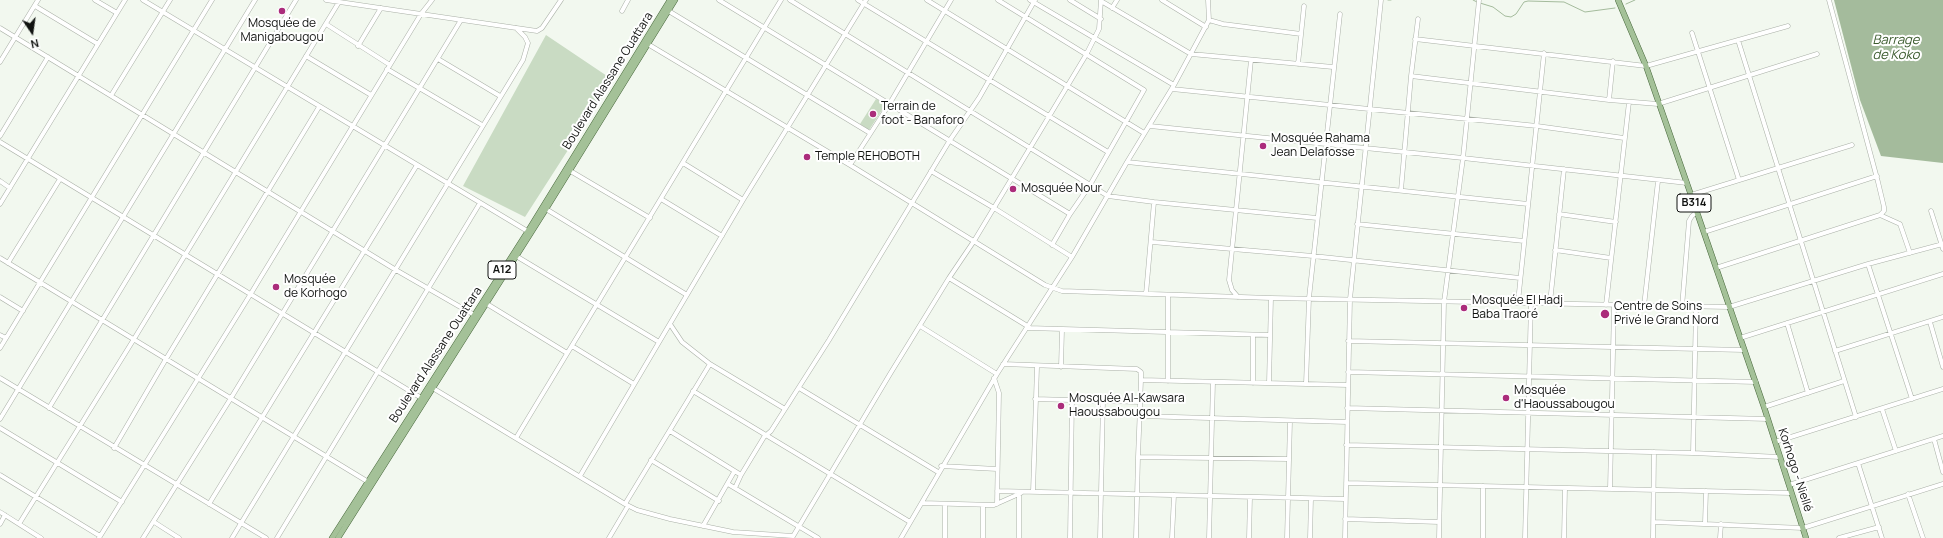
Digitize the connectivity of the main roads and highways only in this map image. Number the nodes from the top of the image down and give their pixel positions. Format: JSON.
{"nodes":[{"id":1,"x":670,"y":0,"type":"edge"},
{"id":2,"x":675,"y":0,"type":"edge"},
{"id":3,"x":1618,"y":0,"type":"edge"},
{"id":4,"x":667,"y":10,"type":"junction"},
{"id":5,"x":568,"y":170,"type":"junction"},
{"id":6,"x":529,"y":232,"type":"junction"},
{"id":7,"x":493,"y":289,"type":"junction"},
{"id":8,"x":476,"y":316,"type":"junction"},
{"id":9,"x":370,"y":483,"type":"junction"},
{"id":10,"x":332,"y":538,"type":"edge"},
{"id":11,"x":338,"y":538,"type":"edge"},
{"id":12,"x":1806,"y":538,"type":"edge"}],
"edges":[{"from":1,"to":4,"type":"main road","name":"Boulevard Alassane Ouattara","number":"A12"},
{"from":2,"to":4,"type":"main road","name":"Boulevard Alassane Ouattara","number":"A12"},
{"from":3,"to":12,"type":"main road","name":"Korhogo - Niellé","number":"B314"},
{"from":4,"to":5,"type":"main road","name":"Boulevard Alassane Ouattara","number":"A12"},
{"from":5,"to":6,"type":"main road","name":"Boulevard Alassane Ouattara","number":"A12"},
{"from":5,"to":6,"type":"main road","name":"Boulevard Alassane Ouattara","number":"A12"},
{"from":6,"to":7,"type":"main road","name":"Boulevard Alassane Ouattara","number":"A12"},
{"from":6,"to":7,"type":"main road","name":"Boulevard Alassane Ouattara","number":"A12"},
{"from":7,"to":8,"type":"main road","name":"Boulevard Alassane Ouattara","number":"A12"},
{"from":7,"to":8,"type":"main road","name":"Boulevard Alassane Ouattara","number":"A12"},
{"from":8,"to":9,"type":"main road","name":"Boulevard Alassane Ouattara","number":"A12"},
{"from":9,"to":10,"type":"main road","name":"Boulevard Alassane Ouattara","number":"A12"},
{"from":9,"to":11,"type":"main road","name":"Boulevard Alassane Ouattara","number":"A12"}]}
